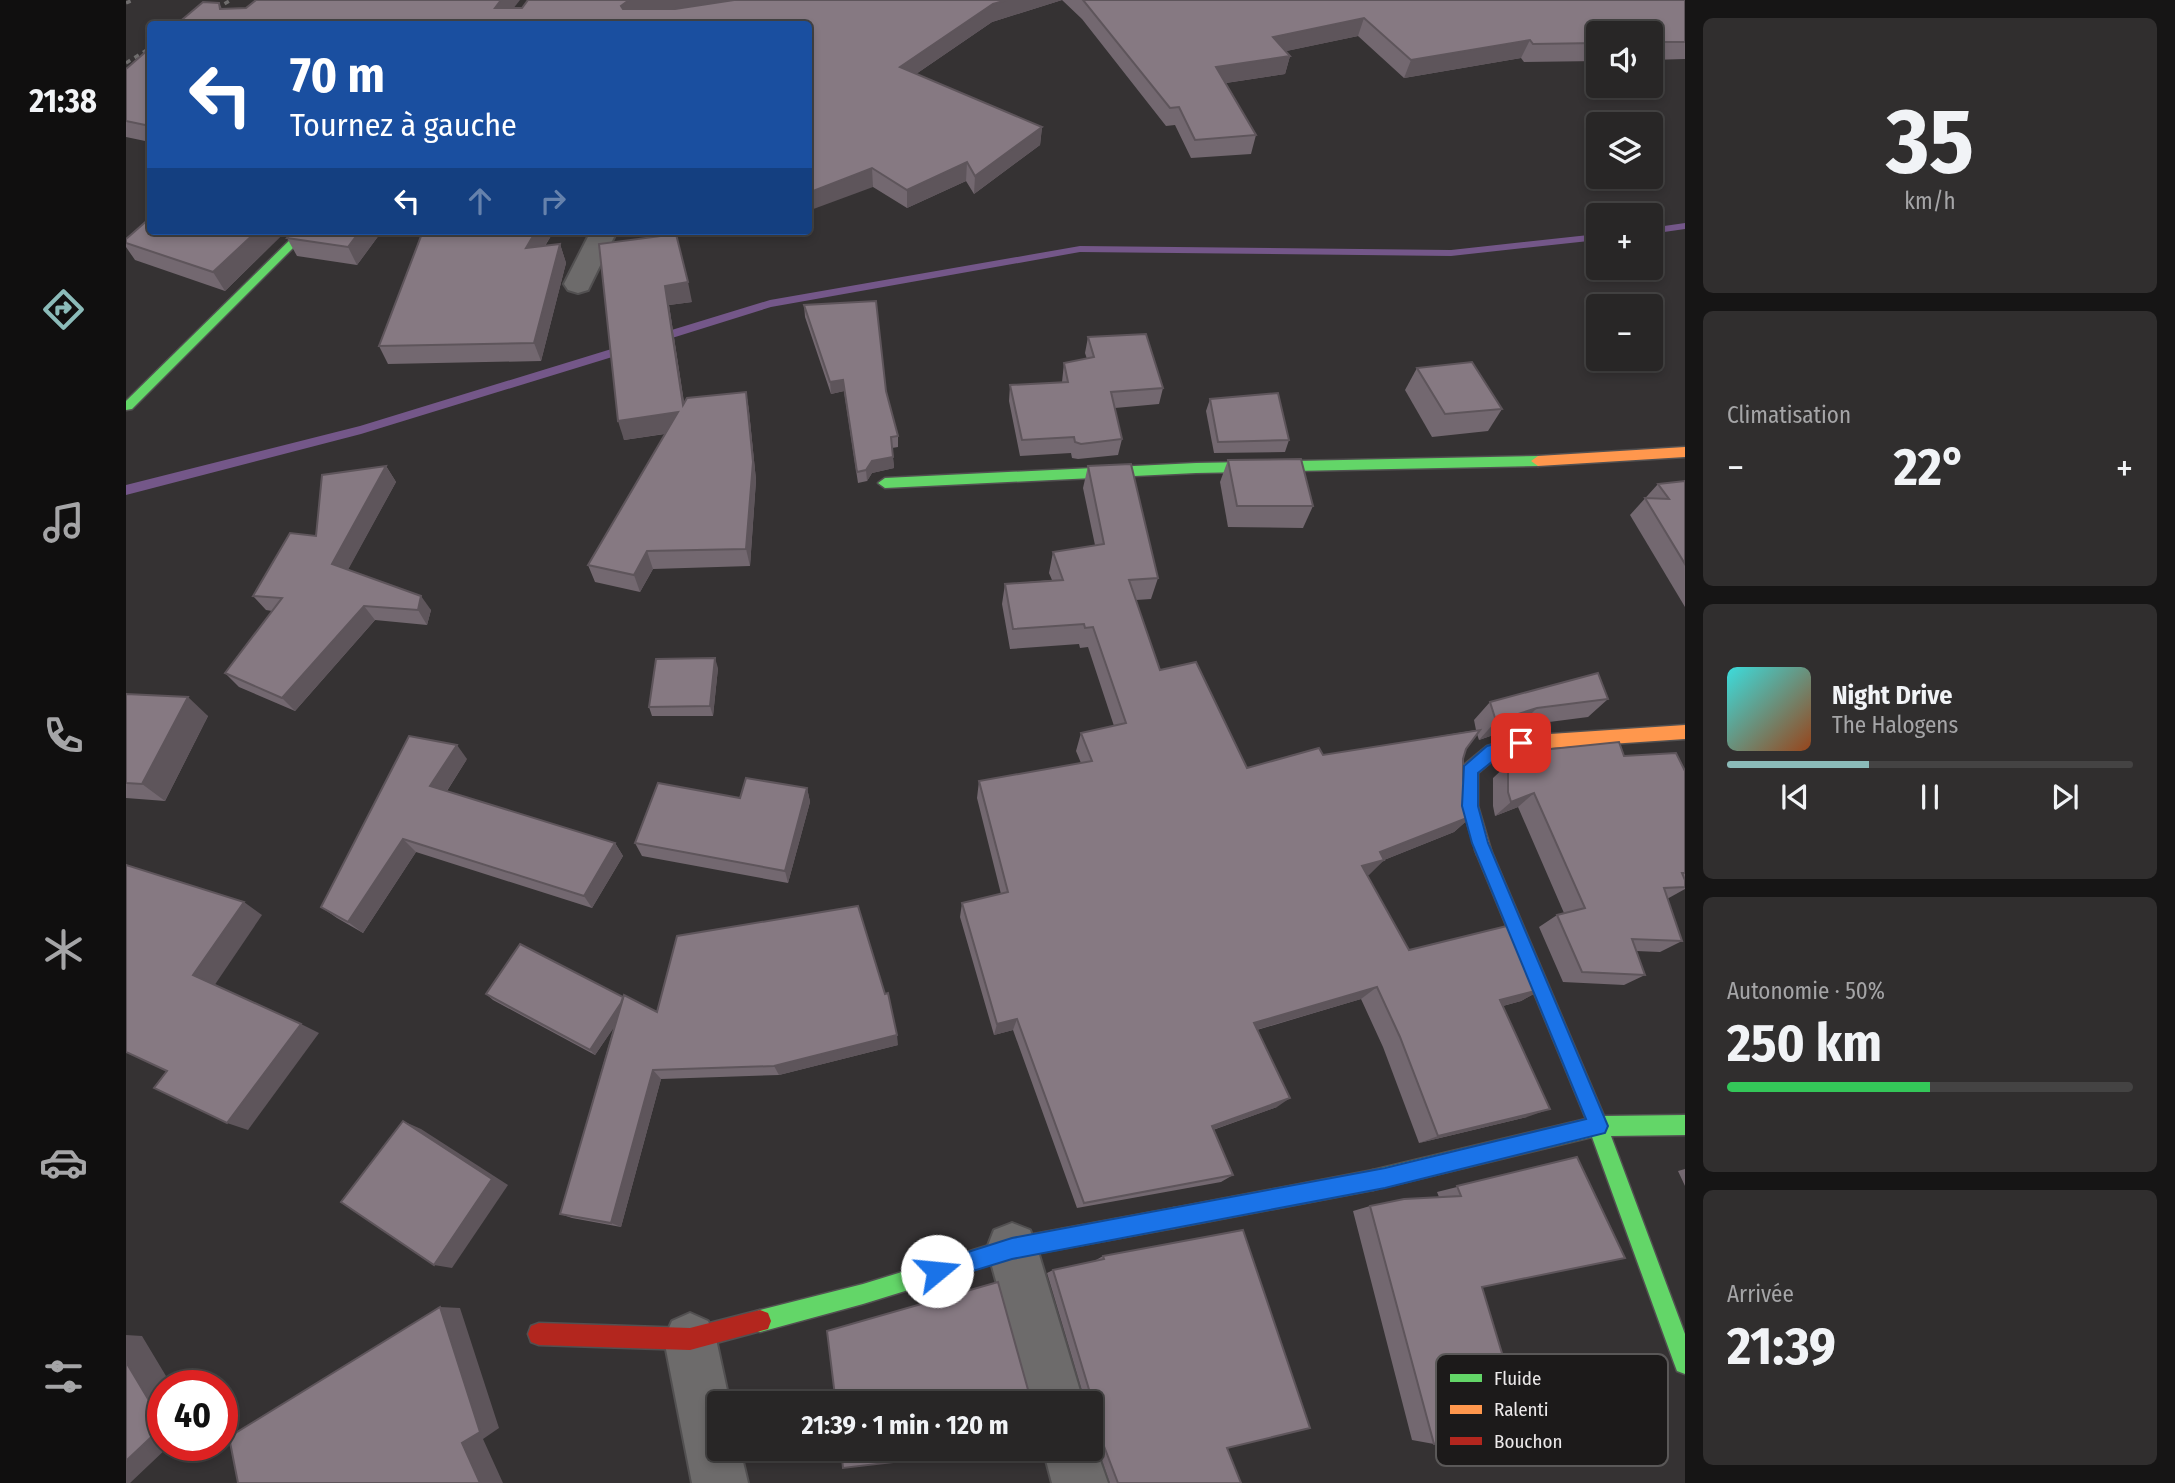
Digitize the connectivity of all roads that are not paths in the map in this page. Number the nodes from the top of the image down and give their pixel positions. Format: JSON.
{"nodes":[{"id":1,"x":301,"y":235,"type":"edge"},
{"id":2,"x":602,"y":235,"type":"edge"},
{"id":3,"x":578,"y":284,"type":"dead end"},
{"id":4,"x":128,"y":407,"type":"edge"},
{"id":5,"x":1685,"y":452,"type":"edge"},
{"id":6,"x":885,"y":483,"type":"dead end"},
{"id":7,"x":1685,"y":732,"type":"edge"},
{"id":8,"x":1685,"y":1125,"type":"edge"},
{"id":9,"x":1598,"y":1126,"type":"junction"},
{"id":10,"x":1012,"y":1248,"type":"junction"},
{"id":11,"x":539,"y":1334,"type":"dead end"},
{"id":12,"x":690,"y":1339,"type":"junction"},
{"id":13,"x":1685,"y":1363,"type":"edge"},
{"id":14,"x":1053,"y":1391,"type":"edge"},
{"id":15,"x":1074,"y":1461,"type":"edge"},
{"id":16,"x":720,"y":1483,"type":"edge"},
{"id":17,"x":1080,"y":1483,"type":"edge"}],
"edges":[{"from":1,"to":4,"type":"street"},
{"from":2,"to":3,"type":"street"},
{"from":5,"to":6,"type":"street"},
{"from":7,"to":9,"type":"street"},
{"from":8,"to":9,"type":"street"},
{"from":9,"to":10,"type":"street"},
{"from":9,"to":13,"type":"street"},
{"from":10,"to":12,"type":"street"},
{"from":10,"to":14,"type":"street"},
{"from":11,"to":12,"type":"street"},
{"from":12,"to":16,"type":"street"},
{"from":15,"to":17,"type":"street"}]}
